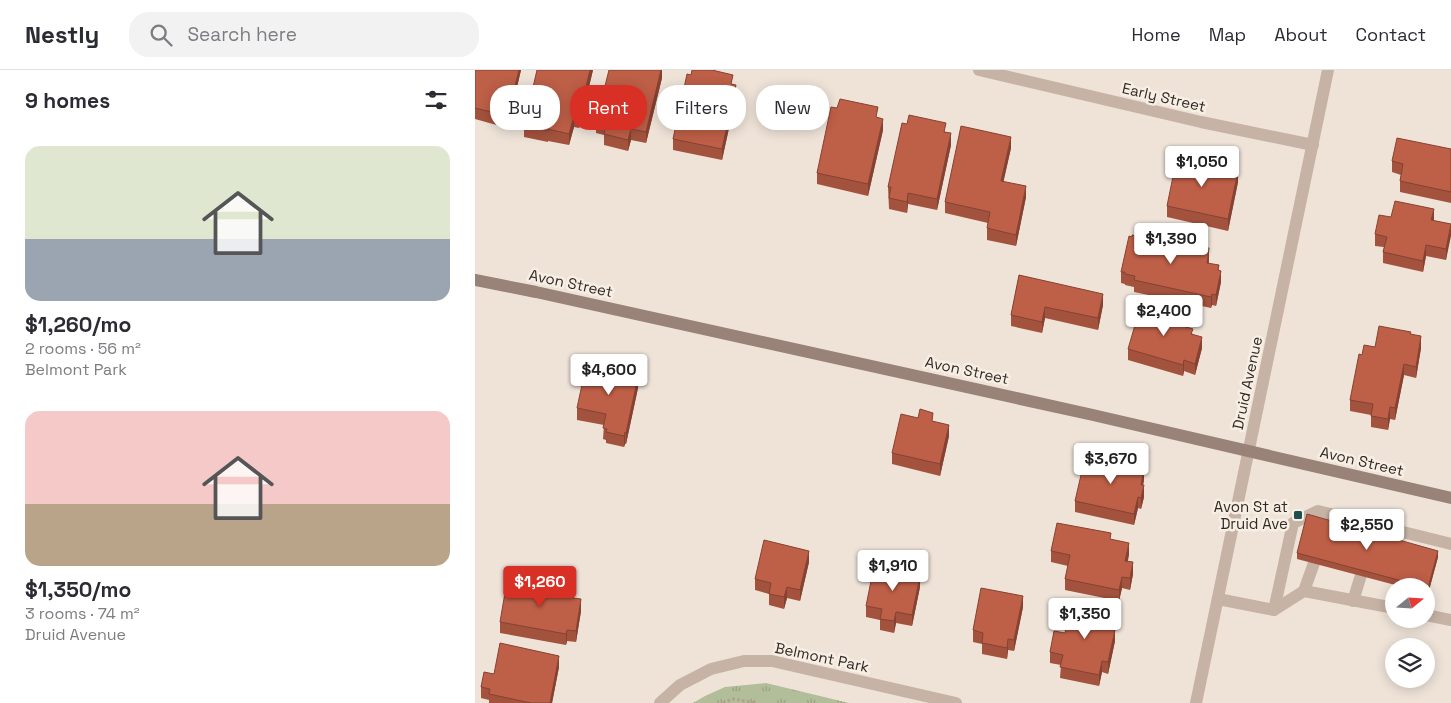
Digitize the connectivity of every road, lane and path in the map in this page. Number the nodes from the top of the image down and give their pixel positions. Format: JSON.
{"nodes":[{"id":1,"x":979,"y":70,"type":"edge"},
{"id":2,"x":1329,"y":70,"type":"edge"},
{"id":3,"x":1313,"y":145,"type":"junction"},
{"id":4,"x":475,"y":280,"type":"edge"},
{"id":5,"x":1249,"y":451,"type":"junction"},
{"id":6,"x":1451,"y":498,"type":"edge"},
{"id":7,"x":1451,"y":544,"type":"edge"},
{"id":8,"x":1314,"y":563,"type":"edge"},
{"id":9,"x":1361,"y":575,"type":"edge"},
{"id":10,"x":1304,"y":591,"type":"junction"},
{"id":11,"x":1218,"y":599,"type":"junction"},
{"id":12,"x":1353,"y":601,"type":"junction"},
{"id":13,"x":1385,"y":606,"type":"edge"},
{"id":14,"x":1274,"y":610,"type":"junction"},
{"id":15,"x":1435,"y":617,"type":"edge"},
{"id":16,"x":1451,"y":620,"type":"edge"},
{"id":17,"x":660,"y":703,"type":"edge"},
{"id":18,"x":723,"y":703,"type":"edge"},
{"id":19,"x":757,"y":703,"type":"edge"},
{"id":20,"x":956,"y":703,"type":"edge"},
{"id":21,"x":1196,"y":703,"type":"edge"}],
"edges":[{"from":1,"to":3,"type":"street","name":"Early Street"},
{"from":2,"to":3,"type":"street","name":"Druid Avenue"},
{"from":3,"to":5,"type":"street","name":"Druid Avenue"},
{"from":4,"to":5,"type":"main road","name":"Avon Street"},
{"from":5,"to":6,"type":"main road","name":"Avon Street"},
{"from":5,"to":11,"type":"street","name":"Druid Avenue"},
{"from":7,"to":14,"type":"street"},
{"from":8,"to":10,"type":"street"},
{"from":9,"to":12,"type":"street"},
{"from":10,"to":12,"type":"street"},
{"from":10,"to":14,"type":"street"},
{"from":11,"to":14,"type":"street"},
{"from":11,"to":21,"type":"street","name":"Druid Avenue"},
{"from":12,"to":13,"type":"street"},
{"from":15,"to":16,"type":"street"},
{"from":17,"to":20,"type":"street","name":"Belmont Park"},
{"from":18,"to":19,"type":"path"}]}
